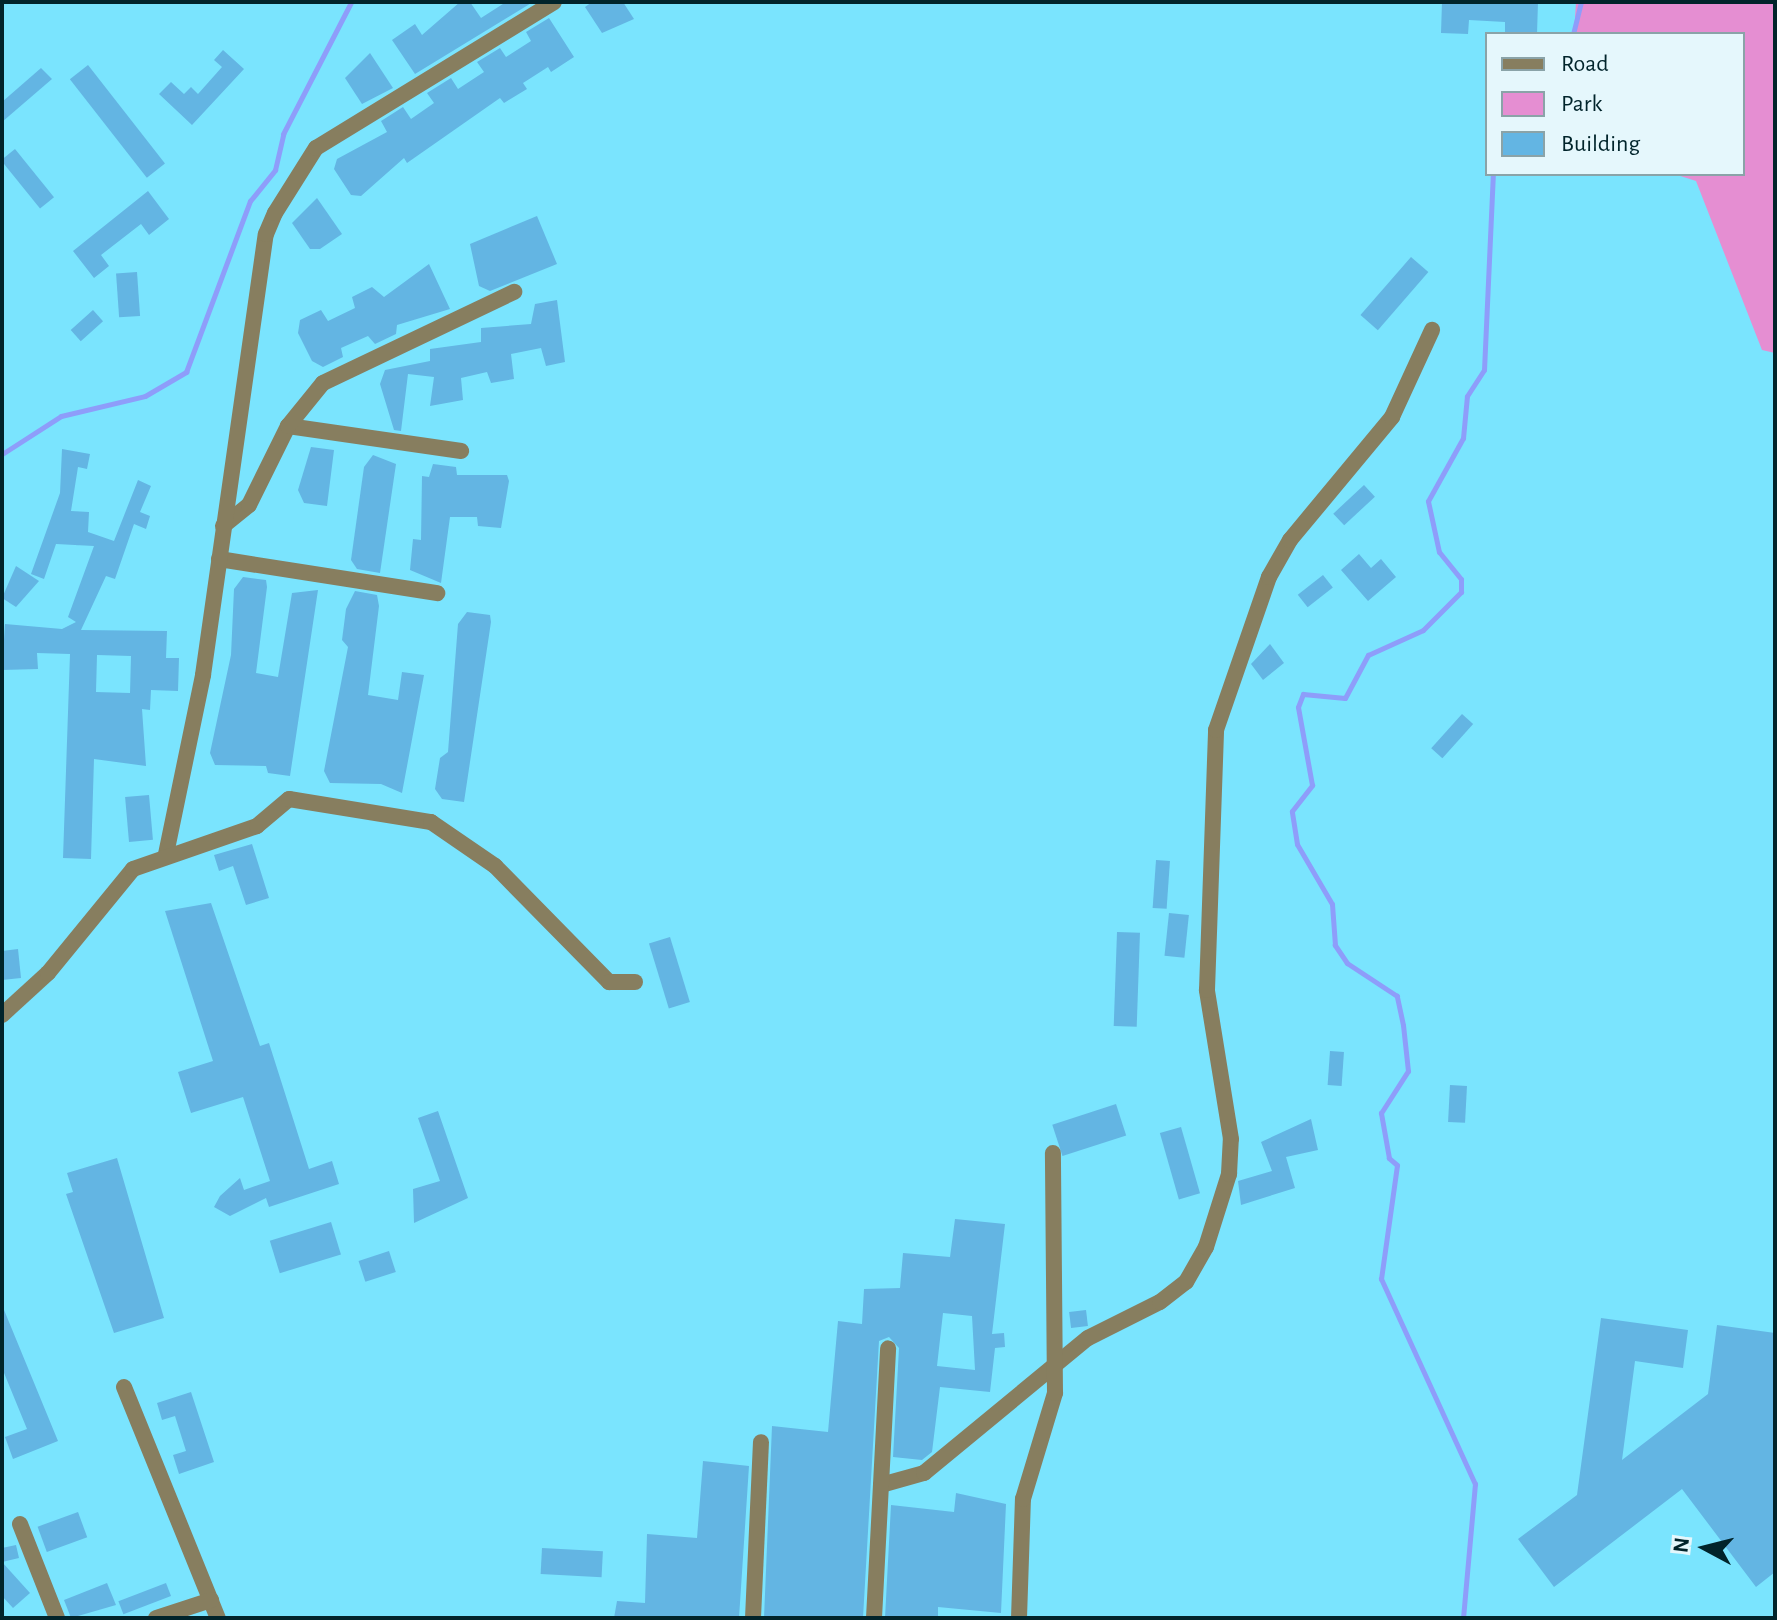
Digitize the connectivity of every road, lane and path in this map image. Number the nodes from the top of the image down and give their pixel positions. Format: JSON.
{"nodes":[{"id":1,"x":554,"y":2,"type":"edge"},
{"id":2,"x":514,"y":292,"type":"dead end"},
{"id":3,"x":1432,"y":330,"type":"dead end"},
{"id":4,"x":288,"y":426,"type":"junction"},
{"id":5,"x":461,"y":451,"type":"dead end"},
{"id":6,"x":223,"y":526,"type":"junction"},
{"id":7,"x":219,"y":559,"type":"junction"},
{"id":8,"x":437,"y":593,"type":"dead end"},
{"id":9,"x":166,"y":854,"type":"junction"},
{"id":10,"x":635,"y":982,"type":"dead end"},
{"id":11,"x":2,"y":1015,"type":"edge"},
{"id":12,"x":1053,"y":1153,"type":"dead end"},
{"id":13,"x":888,"y":1348,"type":"dead end"},
{"id":14,"x":1055,"y":1371,"type":"junction"},
{"id":15,"x":124,"y":1387,"type":"dead end"},
{"id":16,"x":761,"y":1442,"type":"dead end"},
{"id":17,"x":881,"y":1485,"type":"junction"},
{"id":18,"x":20,"y":1524,"type":"dead end"},
{"id":19,"x":211,"y":1600,"type":"junction"},
{"id":20,"x":57,"y":1618,"type":"edge"},
{"id":21,"x":156,"y":1618,"type":"edge"},
{"id":22,"x":218,"y":1618,"type":"edge"},
{"id":23,"x":753,"y":1618,"type":"edge"},
{"id":24,"x":874,"y":1618,"type":"edge"},
{"id":25,"x":1019,"y":1618,"type":"edge"}],
"edges":[{"from":1,"to":6,"type":"street"},
{"from":2,"to":4,"type":"street"},
{"from":3,"to":14,"type":"street"},
{"from":4,"to":5,"type":"street"},
{"from":4,"to":6,"type":"street"},
{"from":6,"to":7,"type":"street"},
{"from":7,"to":8,"type":"street"},
{"from":7,"to":9,"type":"street"},
{"from":9,"to":10,"type":"street"},
{"from":9,"to":11,"type":"street"},
{"from":12,"to":14,"type":"street"},
{"from":13,"to":17,"type":"street"},
{"from":14,"to":17,"type":"street"},
{"from":14,"to":25,"type":"street"},
{"from":15,"to":19,"type":"street"},
{"from":16,"to":23,"type":"street"},
{"from":17,"to":24,"type":"street"},
{"from":18,"to":20,"type":"street"},
{"from":19,"to":21,"type":"street"},
{"from":19,"to":22,"type":"street"}]}
